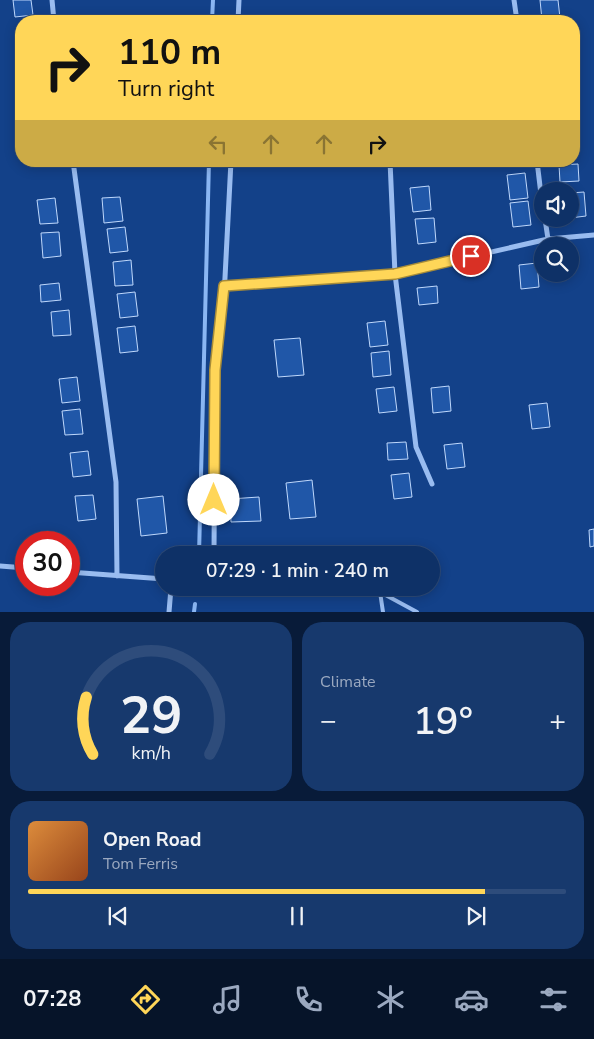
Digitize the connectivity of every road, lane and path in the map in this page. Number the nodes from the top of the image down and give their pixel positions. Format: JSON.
{"nodes":[{"id":1,"x":52,"y":0,"type":"edge"},
{"id":2,"x":239,"y":0,"type":"edge"},
{"id":3,"x":514,"y":0,"type":"edge"},
{"id":4,"x":53,"y":15,"type":"edge"},
{"id":5,"x":238,"y":15,"type":"edge"},
{"id":6,"x":516,"y":15,"type":"edge"},
{"id":7,"x":74,"y":167,"type":"edge"},
{"id":8,"x":231,"y":167,"type":"edge"},
{"id":9,"x":390,"y":167,"type":"edge"},
{"id":10,"x":538,"y":167,"type":"edge"},
{"id":11,"x":540,"y":182,"type":"edge"},
{"id":12,"x":594,"y":235,"type":"edge"},
{"id":13,"x":571,"y":237,"type":"edge"},
{"id":14,"x":534,"y":242,"type":"edge"},
{"id":15,"x":395,"y":274,"type":"junction"},
{"id":16,"x":224,"y":286,"type":"junction"},
{"id":17,"x":432,"y":484,"type":"dead end"},
{"id":18,"x":214,"y":546,"type":"edge"},
{"id":19,"x":0,"y":566,"type":"edge"},
{"id":20,"x":15,"y":567,"type":"edge"},
{"id":21,"x":80,"y":573,"type":"edge"},
{"id":22,"x":117,"y":576,"type":"junction"},
{"id":23,"x":155,"y":578,"type":"edge"},
{"id":24,"x":170,"y":596,"type":"edge"},
{"id":25,"x":380,"y":596,"type":"edge"},
{"id":26,"x":387,"y":596,"type":"edge"},
{"id":27,"x":169,"y":612,"type":"edge"},
{"id":28,"x":382,"y":612,"type":"edge"},
{"id":29,"x":417,"y":612,"type":"edge"}],
"edges":[{"from":1,"to":4,"type":"street"},
{"from":2,"to":5,"type":"street"},
{"from":3,"to":6,"type":"street"},
{"from":7,"to":22,"type":"street"},
{"from":8,"to":16,"type":"street"},
{"from":9,"to":15,"type":"street"},
{"from":10,"to":11,"type":"street"},
{"from":12,"to":13,"type":"street"},
{"from":14,"to":15,"type":"street"},
{"from":15,"to":16,"type":"street"},
{"from":15,"to":17,"type":"street"},
{"from":16,"to":18,"type":"street"},
{"from":19,"to":20,"type":"street"},
{"from":21,"to":22,"type":"street"},
{"from":22,"to":23,"type":"street"},
{"from":24,"to":27,"type":"street"},
{"from":25,"to":28,"type":"lane"},
{"from":26,"to":29,"type":"lane"}]}
